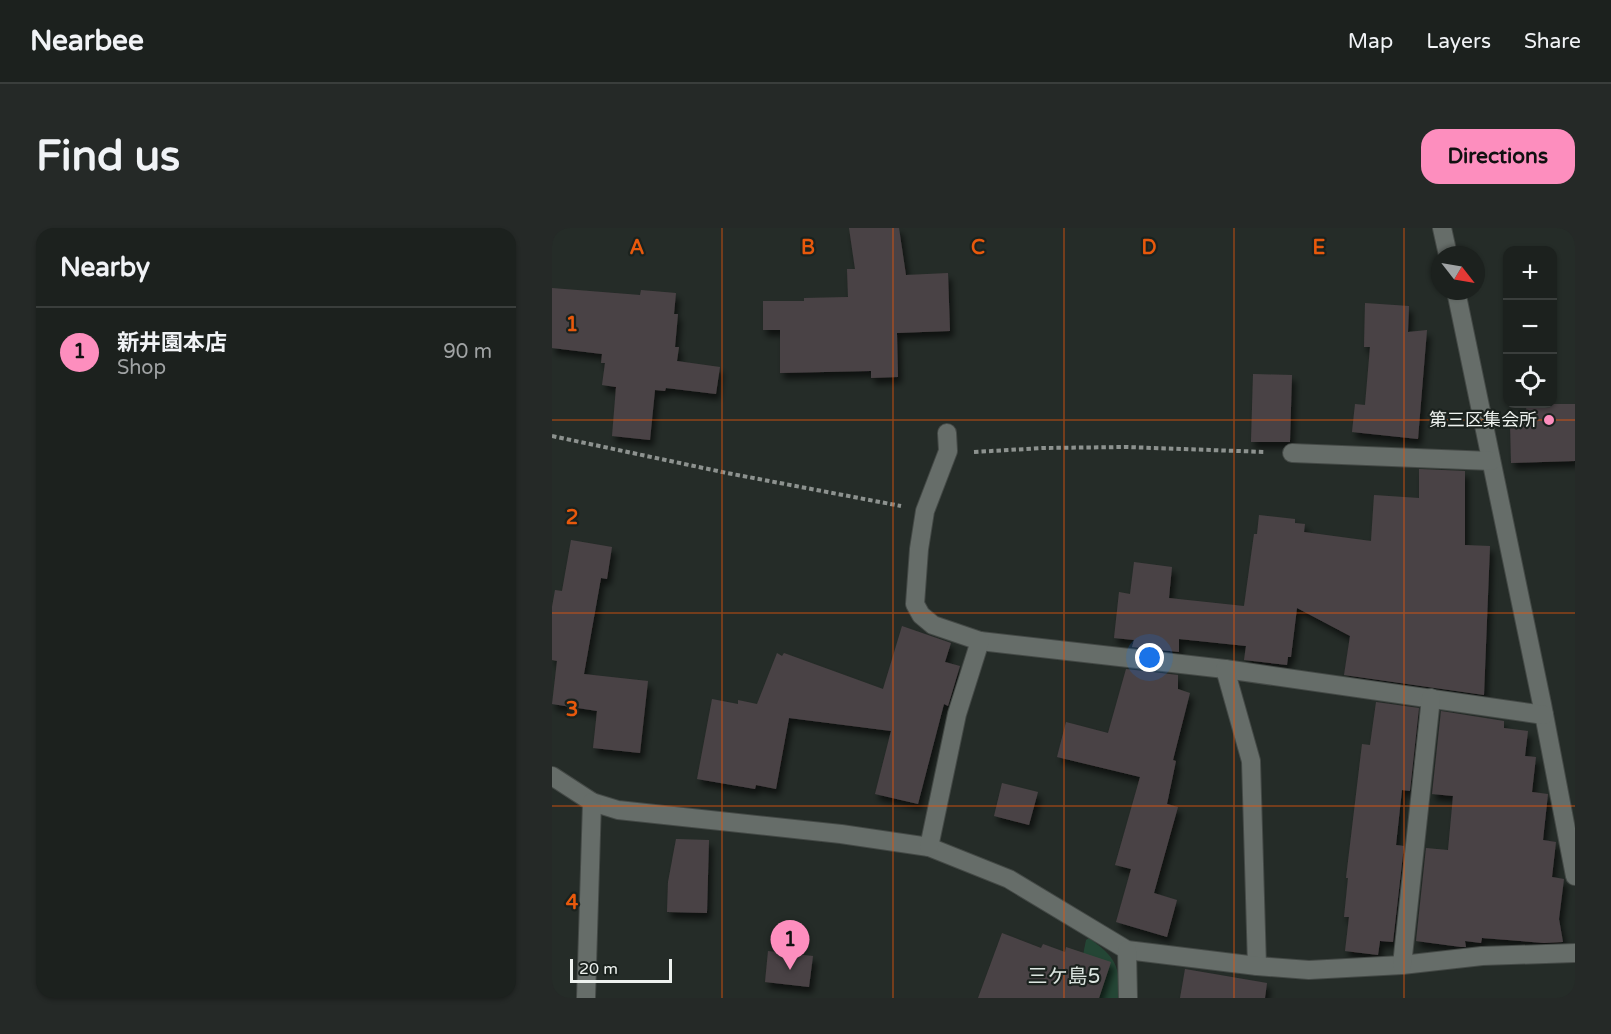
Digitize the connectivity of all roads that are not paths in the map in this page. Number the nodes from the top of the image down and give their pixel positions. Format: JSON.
{"nodes":[{"id":1,"x":1443,"y":228,"type":"edge"},
{"id":2,"x":1446,"y":246,"type":"edge"},
{"id":3,"x":1458,"y":300,"type":"edge"},
{"id":4,"x":947,"y":433,"type":"dead end"},
{"id":5,"x":1292,"y":453,"type":"road end"},
{"id":6,"x":1491,"y":461,"type":"junction"},
{"id":7,"x":980,"y":641,"type":"junction"},
{"id":8,"x":1225,"y":669,"type":"junction"},
{"id":9,"x":1431,"y":698,"type":"junction"},
{"id":10,"x":1544,"y":715,"type":"junction"},
{"id":11,"x":552,"y":776,"type":"edge"},
{"id":12,"x":592,"y":802,"type":"junction"},
{"id":13,"x":929,"y":847,"type":"junction"},
{"id":14,"x":1575,"y":876,"type":"edge"},
{"id":15,"x":1127,"y":950,"type":"junction"},
{"id":16,"x":1575,"y":952,"type":"edge"},
{"id":17,"x":1402,"y":965,"type":"junction"},
{"id":18,"x":1257,"y":966,"type":"junction"},
{"id":19,"x":586,"y":998,"type":"edge"},
{"id":20,"x":1128,"y":998,"type":"edge"}],
"edges":[{"from":1,"to":2,"type":"street"},
{"from":3,"to":6,"type":"street"},
{"from":4,"to":7,"type":"street"},
{"from":5,"to":6,"type":"street"},
{"from":6,"to":10,"type":"street"},
{"from":7,"to":8,"type":"street"},
{"from":7,"to":13,"type":"street"},
{"from":8,"to":9,"type":"street"},
{"from":8,"to":18,"type":"street"},
{"from":9,"to":10,"type":"street"},
{"from":9,"to":17,"type":"street"},
{"from":10,"to":14,"type":"street"},
{"from":11,"to":12,"type":"street"},
{"from":12,"to":13,"type":"street"},
{"from":12,"to":19,"type":"street"},
{"from":13,"to":15,"type":"street"},
{"from":15,"to":18,"type":"street"},
{"from":15,"to":20,"type":"street"},
{"from":16,"to":17,"type":"street"},
{"from":17,"to":18,"type":"street"}]}
